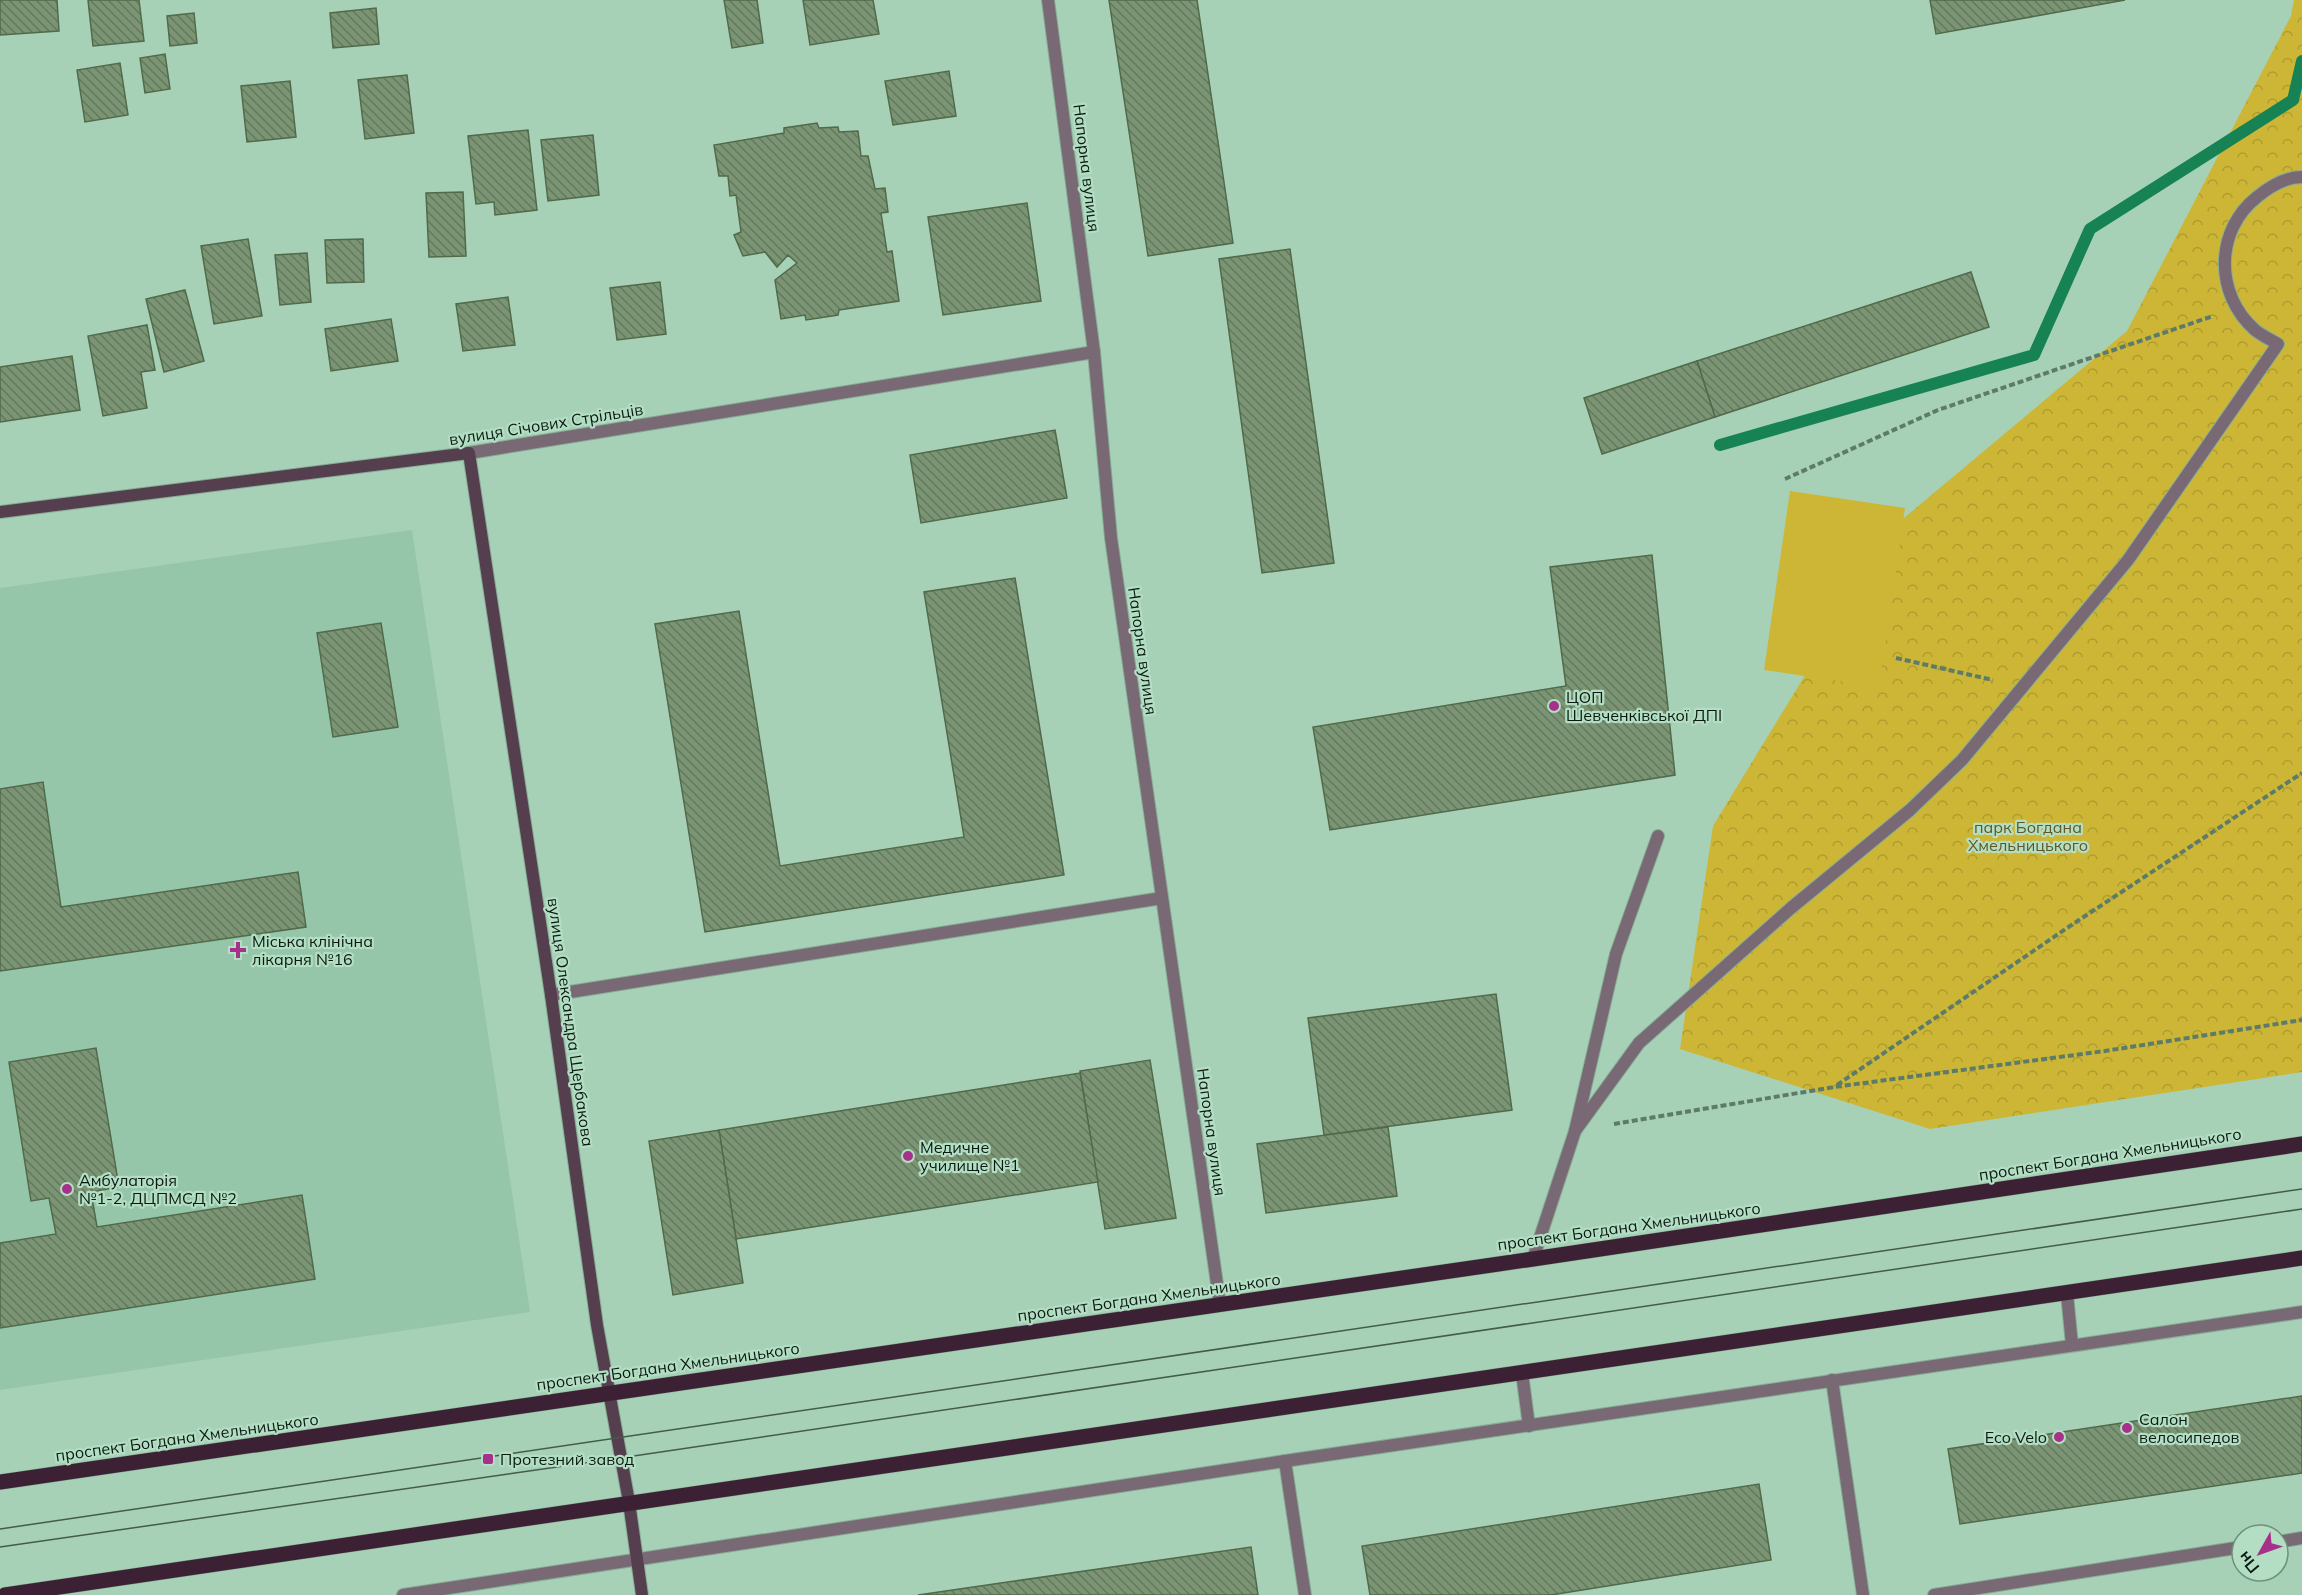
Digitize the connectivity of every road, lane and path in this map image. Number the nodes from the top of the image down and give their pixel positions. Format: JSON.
{"nodes":[{"id":1,"x":1048,"y":0,"type":"edge"},
{"id":2,"x":2302,"y":177,"type":"edge"},
{"id":3,"x":2237,"y":308,"type":"junction"},
{"id":4,"x":1094,"y":352,"type":"junction"},
{"id":5,"x":469,"y":453,"type":"junction"},
{"id":6,"x":1785,"y":479,"type":"dead end"},
{"id":7,"x":0,"y":512,"type":"edge"},
{"id":8,"x":1896,"y":658,"type":"dead end"},
{"id":9,"x":2023,"y":687,"type":"junction"},
{"id":10,"x":2302,"y":773,"type":"edge"},
{"id":11,"x":1658,"y":836,"type":"dead end"},
{"id":12,"x":1162,"y":898,"type":"junction"},
{"id":13,"x":551,"y":995,"type":"junction"},
{"id":14,"x":2302,"y":1020,"type":"edge"},
{"id":15,"x":1834,"y":1087,"type":"junction"},
{"id":16,"x":1575,"y":1131,"type":"junction"},
{"id":17,"x":2302,"y":1144,"type":"edge"},
{"id":18,"x":2302,"y":1258,"type":"edge"},
{"id":19,"x":1533,"y":1259,"type":"junction"},
{"id":20,"x":2067,"y":1294,"type":"junction"},
{"id":21,"x":1220,"y":1305,"type":"junction"},
{"id":22,"x":2302,"y":1312,"type":"edge"},
{"id":23,"x":2073,"y":1345,"type":"junction"},
{"id":24,"x":1522,"y":1373,"type":"junction"},
{"id":25,"x":1832,"y":1380,"type":"junction"},
{"id":26,"x":609,"y":1392,"type":"junction"},
{"id":27,"x":1529,"y":1426,"type":"junction"},
{"id":28,"x":1286,"y":1461,"type":"junction"},
{"id":29,"x":0,"y":1482,"type":"edge"},
{"id":30,"x":629,"y":1502,"type":"junction"},
{"id":31,"x":2230,"y":1550,"type":"edge"},
{"id":32,"x":636,"y":1559,"type":"junction"},
{"id":33,"x":5,"y":1595,"type":"edge"},
{"id":34,"x":402,"y":1595,"type":"edge"},
{"id":35,"x":642,"y":1595,"type":"edge"},
{"id":36,"x":1305,"y":1595,"type":"edge"},
{"id":37,"x":1863,"y":1595,"type":"edge"},
{"id":38,"x":1934,"y":1595,"type":"edge"}],
"edges":[{"from":1,"to":4,"type":"street","name":"Напорна вулиця"},
{"from":2,"to":3,"type":"street"},
{"from":3,"to":6,"type":"path"},
{"from":3,"to":9,"type":"street"},
{"from":4,"to":5,"type":"street","name":"вулиця Січових Стрільців"},
{"from":4,"to":12,"type":"street","name":"Напорна вулиця"},
{"from":5,"to":7,"type":"street","name":"вулиця Січових Стрільців"},
{"from":5,"to":13,"type":"street","name":"вулиця Олександра Щербакова"},
{"from":8,"to":9,"type":"path"},
{"from":9,"to":16,"type":"street"},
{"from":10,"to":15,"type":"path"},
{"from":11,"to":16,"type":"street"},
{"from":12,"to":13,"type":"street"},
{"from":12,"to":21,"type":"street","name":"Напорна вулиця"},
{"from":13,"to":26,"type":"street","name":"вулиця Олександра Щербакова"},
{"from":14,"to":15,"type":"path"},
{"from":15,"to":16,"type":"path"},
{"from":16,"to":19,"type":"street"},
{"from":17,"to":19,"type":"main road","name":"проспект Богдана Хмельницького"},
{"from":18,"to":20,"type":"main road"},
{"from":19,"to":21,"type":"main road","name":"проспект Богдана Хмельницького"},
{"from":20,"to":23,"type":"street"},
{"from":20,"to":24,"type":"main road"},
{"from":21,"to":26,"type":"main road","name":"проспект Богдана Хмельницького"},
{"from":22,"to":23,"type":"street"},
{"from":23,"to":25,"type":"street"},
{"from":24,"to":27,"type":"street"},
{"from":24,"to":30,"type":"main road"},
{"from":25,"to":27,"type":"street"},
{"from":25,"to":37,"type":"street"},
{"from":26,"to":29,"type":"main road","name":"проспект Богдана Хмельницького"},
{"from":26,"to":30,"type":"street","name":"вулиця Олександра Щербакова"},
{"from":27,"to":28,"type":"street"},
{"from":28,"to":32,"type":"street"},
{"from":28,"to":36,"type":"street"},
{"from":30,"to":32,"type":"street","name":"вулиця Олександра Щербакова"},
{"from":30,"to":33,"type":"main road"},
{"from":31,"to":38,"type":"street"},
{"from":32,"to":34,"type":"street"},
{"from":32,"to":35,"type":"street","name":"вулиця Олександра Щербакова"}]}
